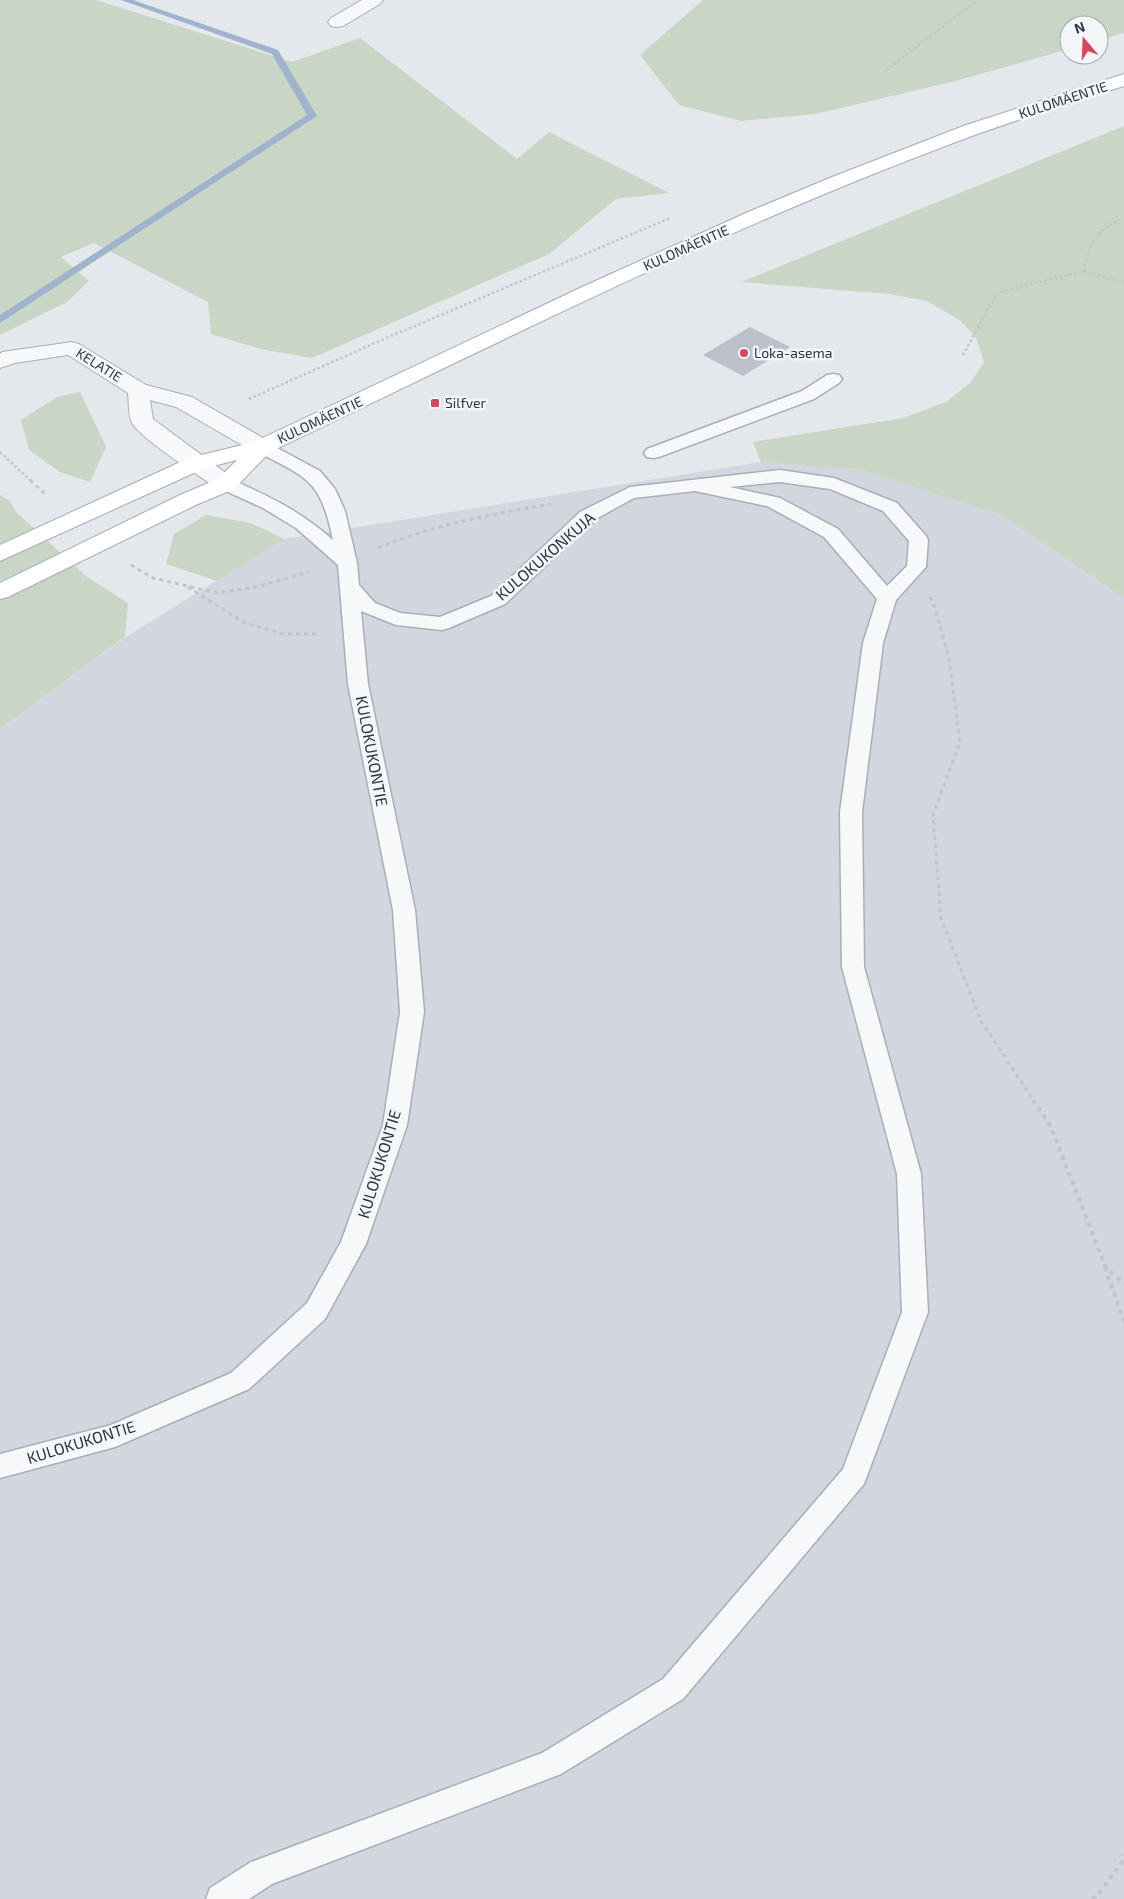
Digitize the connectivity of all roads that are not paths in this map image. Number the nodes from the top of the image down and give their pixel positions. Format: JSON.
{"nodes":[{"id":1,"x":374,"y":0,"type":"edge"},
{"id":2,"x":337,"y":22,"type":"dead end"},
{"id":3,"x":1124,"y":80,"type":"edge"},
{"id":4,"x":0,"y":362,"type":"edge"},
{"id":5,"x":833,"y":379,"type":"dead end"},
{"id":6,"x":138,"y":390,"type":"junction"},
{"id":7,"x":262,"y":447,"type":"junction"},
{"id":8,"x":653,"y":454,"type":"dead end"},
{"id":9,"x":197,"y":463,"type":"junction"},
{"id":10,"x":226,"y":484,"type":"junction"},
{"id":11,"x":692,"y":485,"type":"junction"},
{"id":12,"x":0,"y":554,"type":"edge"},
{"id":13,"x":347,"y":563,"type":"junction"},
{"id":14,"x":350,"y":587,"type":"junction"},
{"id":15,"x":0,"y":592,"type":"edge"},
{"id":16,"x":887,"y":598,"type":"junction"},
{"id":17,"x":0,"y":1466,"type":"edge"},
{"id":18,"x":221,"y":1899,"type":"edge"}],
"edges":[{"from":1,"to":2,"type":"street"},
{"from":3,"to":7,"type":"main road","name":"KULOMÄENTIE"},
{"from":4,"to":6,"type":"street","name":"KELATIE"},
{"from":5,"to":8,"type":"lane"},
{"from":6,"to":7,"type":"street","name":"KELATIE"},
{"from":6,"to":9,"type":"street","name":"KELATIE"},
{"from":7,"to":9,"type":"main road","name":"KULOMÄENTIE"},
{"from":7,"to":10,"type":"main road","name":"KULOMÄENTIE"},
{"from":7,"to":13,"type":"lane","name":"KULOKUKONTIE"},
{"from":9,"to":10,"type":"street","name":"KELATIE"},
{"from":9,"to":12,"type":"main road","name":"KULOMÄENTIE"},
{"from":10,"to":13,"type":"lane"},
{"from":10,"to":15,"type":"main road","name":"KULOMÄENTIE"},
{"from":11,"to":14,"type":"lane","name":"KULOKUKONKUJA"},
{"from":11,"to":16,"type":"lane"},
{"from":11,"to":16,"type":"lane","name":"KULOKUKONKUJA"},
{"from":13,"to":14,"type":"lane","name":"KULOKUKONTIE"},
{"from":14,"to":17,"type":"lane","name":"KULOKUKONTIE"},
{"from":16,"to":18,"type":"lane"}]}
